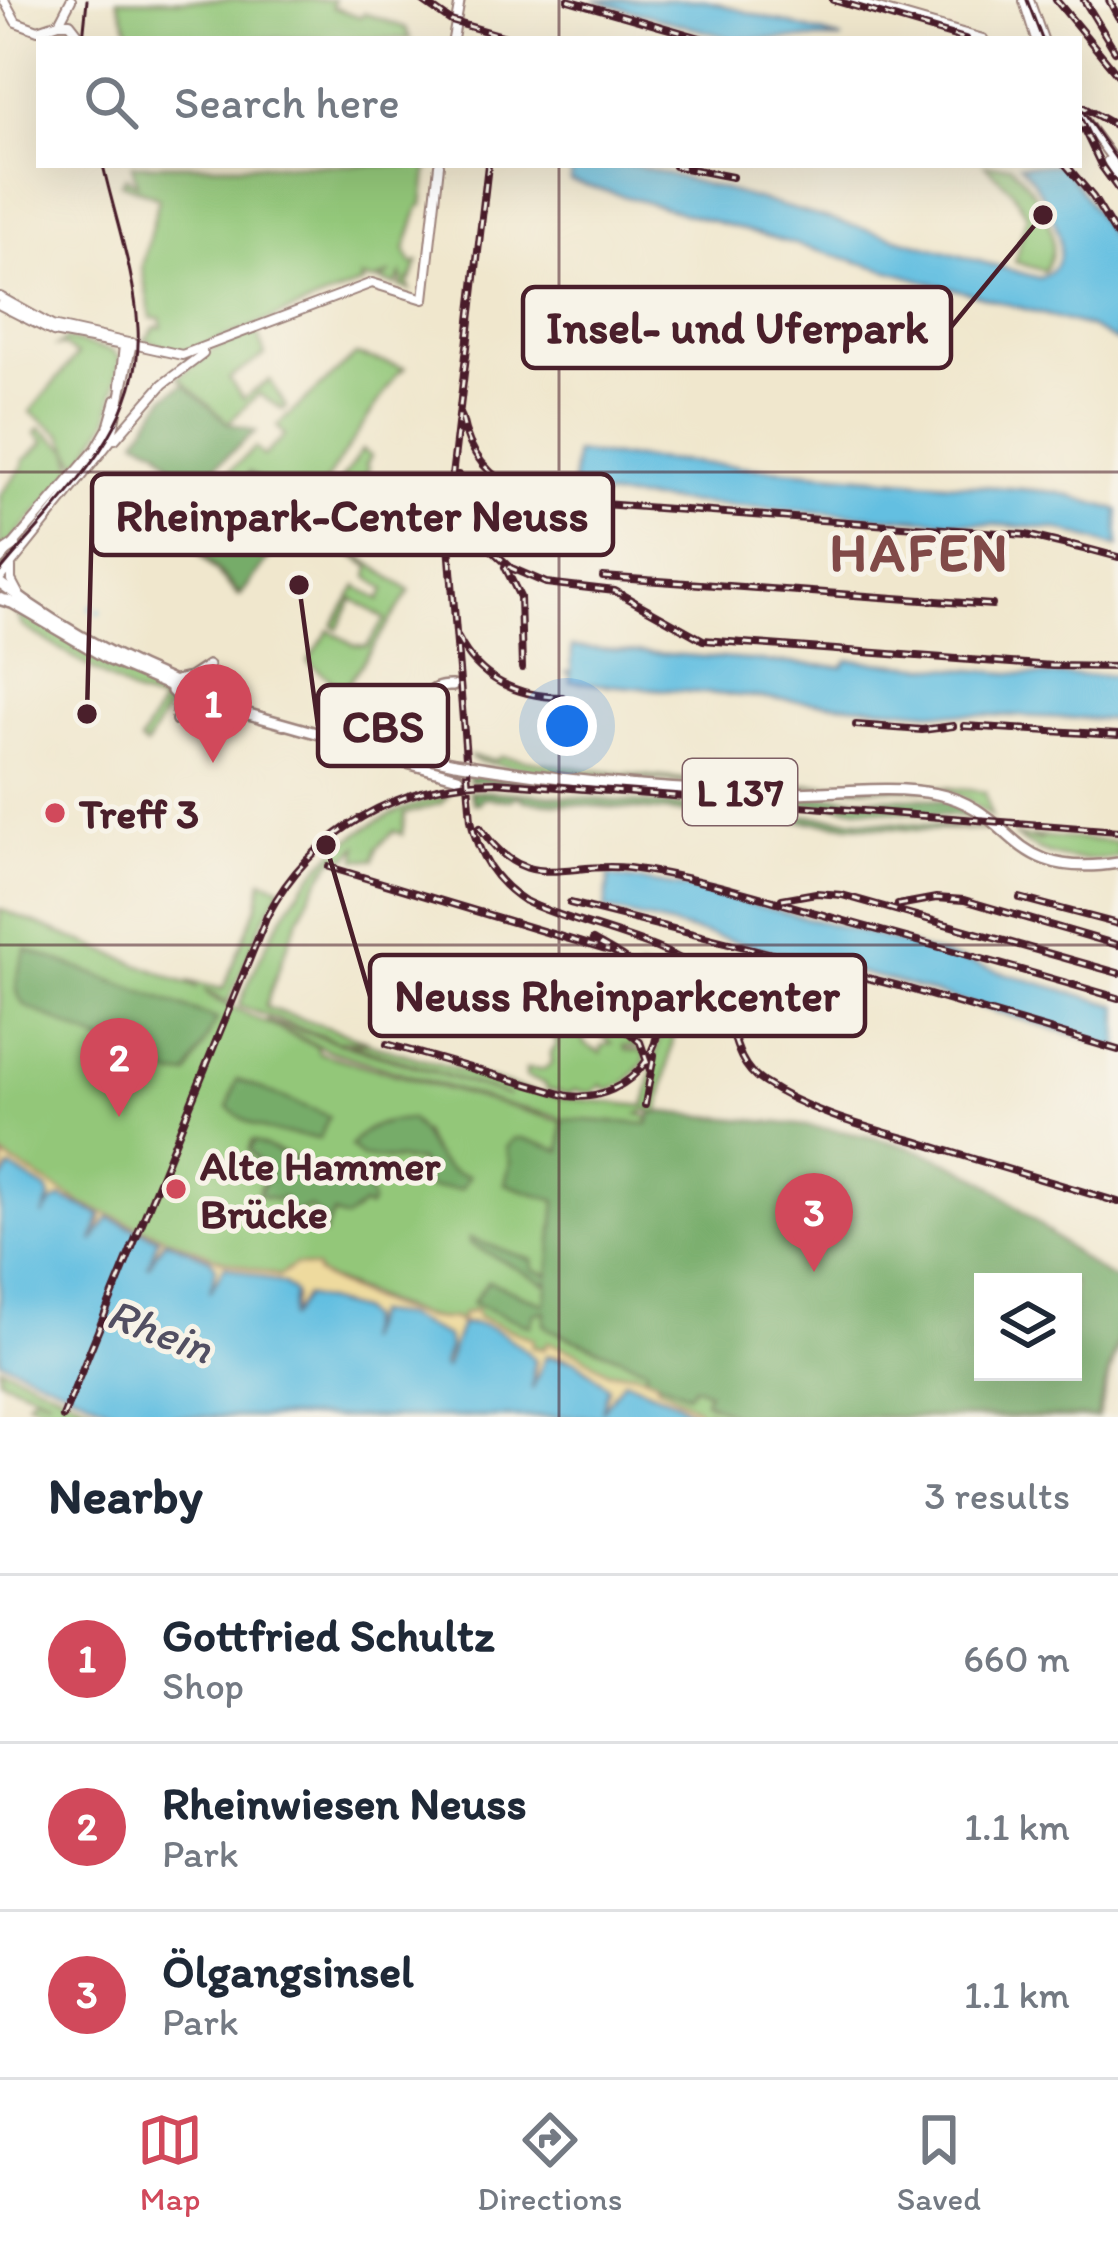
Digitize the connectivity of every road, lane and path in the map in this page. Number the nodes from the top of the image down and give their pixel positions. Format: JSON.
{"nodes":[{"id":1,"x":4,"y":0,"type":"edge"},
{"id":2,"x":71,"y":0,"type":"edge"},
{"id":3,"x":460,"y":0,"type":"edge"},
{"id":4,"x":847,"y":0,"type":"edge"},
{"id":5,"x":1026,"y":0,"type":"edge"},
{"id":6,"x":59,"y":23,"type":"junction"},
{"id":7,"x":77,"y":32,"type":"dead end"},
{"id":8,"x":454,"y":36,"type":"edge"},
{"id":9,"x":973,"y":36,"type":"edge"},
{"id":10,"x":1038,"y":36,"type":"edge"},
{"id":11,"x":1082,"y":112,"type":"edge"},
{"id":12,"x":1093,"y":130,"type":"junction"},
{"id":13,"x":1118,"y":163,"type":"edge"},
{"id":14,"x":440,"y":168,"type":"edge"},
{"id":15,"x":1118,"y":177,"type":"edge"},
{"id":16,"x":0,"y":301,"type":"edge"},
{"id":17,"x":122,"y":329,"type":"dead end"},
{"id":18,"x":237,"y":333,"type":"junction"},
{"id":19,"x":107,"y":340,"type":"junction"},
{"id":20,"x":131,"y":345,"type":"junction"},
{"id":21,"x":123,"y":362,"type":"junction"},
{"id":22,"x":98,"y":458,"type":"junction"},
{"id":23,"x":15,"y":545,"type":"joint"},
{"id":24,"x":0,"y":558,"type":"edge"},
{"id":25,"x":12,"y":563,"type":"junction"},
{"id":26,"x":0,"y":580,"type":"edge"},
{"id":27,"x":8,"y":599,"type":"edge"},
{"id":28,"x":168,"y":682,"type":"junction"},
{"id":29,"x":216,"y":702,"type":"junction"},
{"id":30,"x":379,"y":751,"type":"junction"},
{"id":31,"x":459,"y":768,"type":"junction"},
{"id":32,"x":1118,"y":863,"type":"edge"}],
"edges":[{"from":1,"to":6,"type":"main road"},
{"from":2,"to":6,"type":"main road"},
{"from":3,"to":8,"type":"main road"},
{"from":4,"to":9,"type":"main road"},
{"from":5,"to":10,"type":"main road"},
{"from":6,"to":7,"type":"main road"},
{"from":11,"to":12,"type":"main road"},
{"from":12,"to":13,"type":"main road"},
{"from":12,"to":15,"type":"main road"},
{"from":14,"to":18,"type":"main road"},
{"from":16,"to":19,"type":"main road"},
{"from":17,"to":19,"type":"main road"},
{"from":18,"to":20,"type":"main road"},
{"from":18,"to":22,"type":"main road"},
{"from":19,"to":20,"type":"main road"},
{"from":19,"to":21,"type":"main road"},
{"from":20,"to":21,"type":"main road"},
{"from":20,"to":22,"type":"main road"},
{"from":21,"to":23,"type":"main road"},
{"from":22,"to":25,"type":"main road"},
{"from":23,"to":24,"type":"highway"},
{"from":25,"to":26,"type":"main road"},
{"from":25,"to":27,"type":"main road"},
{"from":26,"to":27,"type":"main road","number":"L 137"},
{"from":27,"to":28,"type":"main road","number":"L 137"},
{"from":28,"to":29,"type":"main road","number":"L 137"},
{"from":28,"to":29,"type":"main road"},
{"from":28,"to":29,"type":"main road"},
{"from":29,"to":30,"type":"main road","number":"L 137"},
{"from":30,"to":31,"type":"main road","number":"L 137"},
{"from":30,"to":31,"type":"main road"},
{"from":31,"to":32,"type":"main road","number":"L 137"}]}
